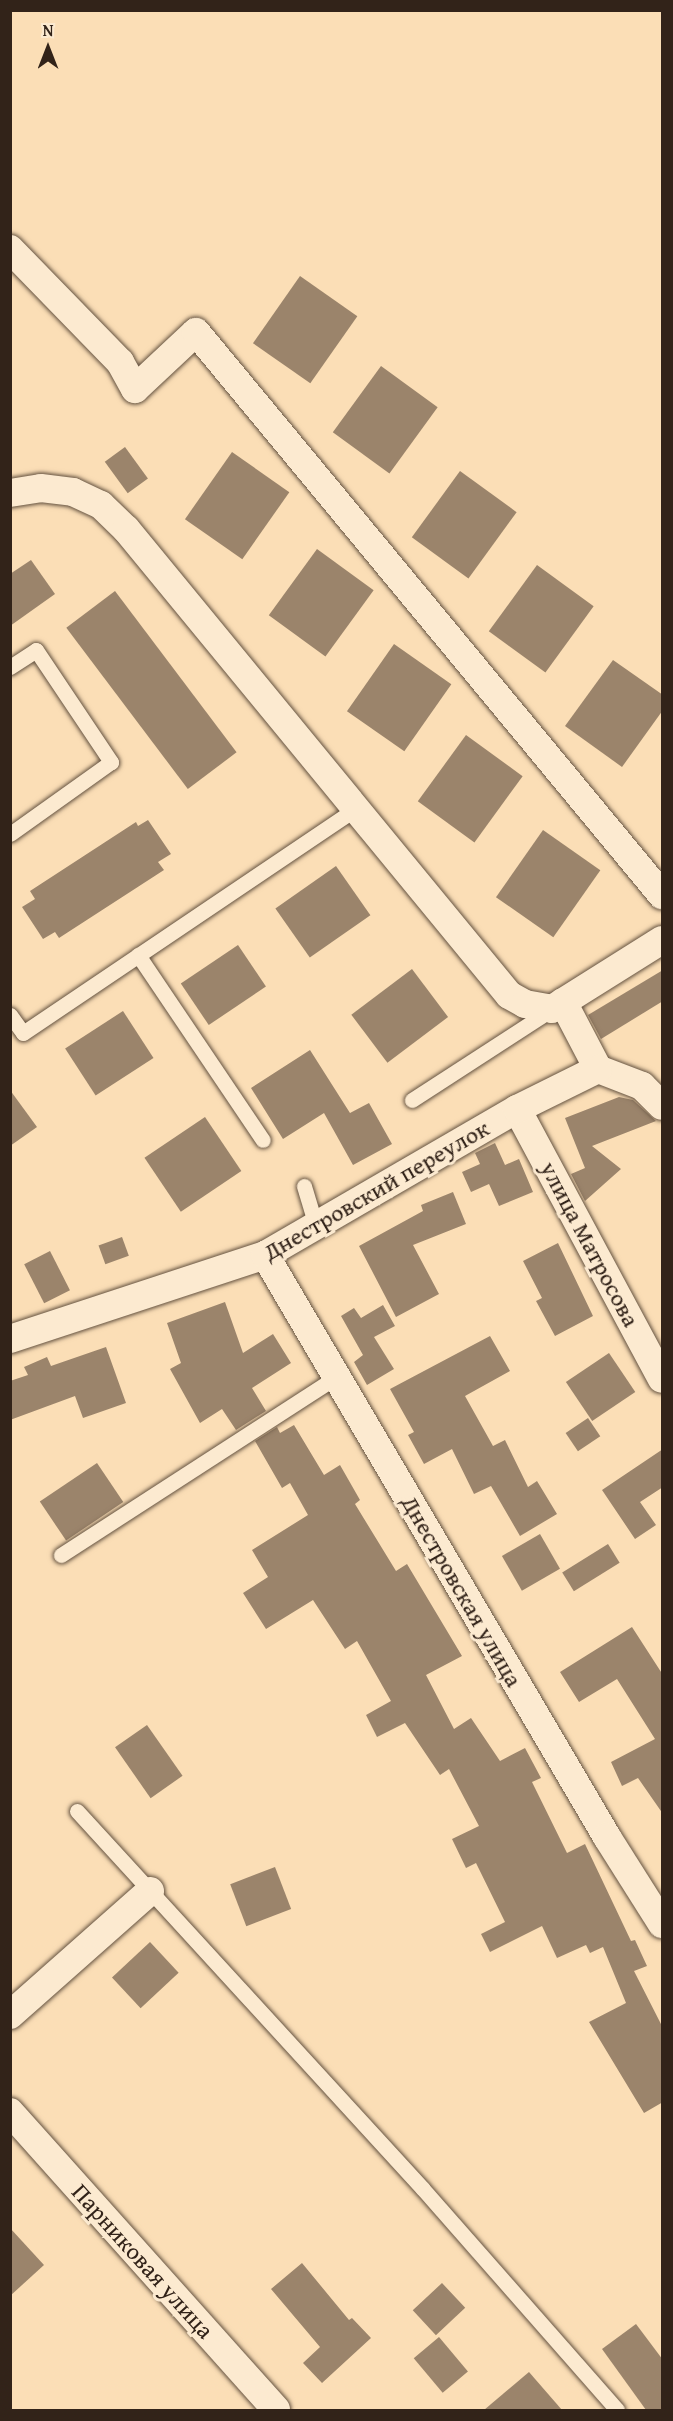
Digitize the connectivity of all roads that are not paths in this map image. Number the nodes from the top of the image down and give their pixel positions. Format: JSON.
{"nodes":[{"id":1,"x":10,"y":249,"type":"edge"},
{"id":2,"x":10,"y":494,"type":"edge"},
{"id":3,"x":10,"y":668,"type":"edge"},
{"id":4,"x":356,"y":808,"type":"junction"},
{"id":5,"x":10,"y":834,"type":"edge"},
{"id":6,"x":663,"y":895,"type":"edge"},
{"id":7,"x":663,"y":940,"type":"edge"},
{"id":8,"x":138,"y":955,"type":"junction"},
{"id":9,"x":557,"y":1006,"type":"junction"},
{"id":10,"x":10,"y":1015,"type":"edge"},
{"id":11,"x":15,"y":1037,"type":"edge"},
{"id":12,"x":598,"y":1069,"type":"junction"},
{"id":13,"x":412,"y":1100,"type":"dead end"},
{"id":14,"x":663,"y":1106,"type":"edge"},
{"id":15,"x":517,"y":1109,"type":"junction"},
{"id":16,"x":263,"y":1140,"type":"dead end"},
{"id":17,"x":304,"y":1186,"type":"dead end"},
{"id":18,"x":316,"y":1226,"type":"junction"},
{"id":19,"x":265,"y":1255,"type":"junction"},
{"id":20,"x":10,"y":1339,"type":"edge"},
{"id":21,"x":336,"y":1377,"type":"junction"},
{"id":22,"x":663,"y":1379,"type":"edge"},
{"id":23,"x":61,"y":1555,"type":"dead end"},
{"id":24,"x":77,"y":1811,"type":"dead end"},
{"id":25,"x":150,"y":1891,"type":"junction"},
{"id":26,"x":663,"y":1923,"type":"edge"},
{"id":27,"x":10,"y":2015,"type":"edge"},
{"id":28,"x":10,"y":2112,"type":"edge"},
{"id":29,"x":276,"y":2410,"type":"edge"},
{"id":30,"x":617,"y":2410,"type":"edge"}],
"edges":[{"from":1,"to":6,"type":"street"},
{"from":2,"to":4,"type":"street"},
{"from":3,"to":5,"type":"lane"},
{"from":4,"to":8,"type":"lane"},
{"from":4,"to":9,"type":"street"},
{"from":7,"to":9,"type":"street"},
{"from":8,"to":11,"type":"lane"},
{"from":8,"to":16,"type":"lane"},
{"from":9,"to":12,"type":"street"},
{"from":9,"to":13,"type":"lane"},
{"from":10,"to":11,"type":"lane"},
{"from":12,"to":14,"type":"street"},
{"from":12,"to":15,"type":"street","name":"Днестровский переулок"},
{"from":15,"to":18,"type":"street","name":"Днестровский переулок"},
{"from":15,"to":22,"type":"street","name":"улица Матросова"},
{"from":17,"to":18,"type":"lane"},
{"from":18,"to":19,"type":"street","name":"Днестровский переулок"},
{"from":19,"to":20,"type":"street","name":"Днестровский переулок"},
{"from":19,"to":21,"type":"street","name":"Днестровская улица"},
{"from":21,"to":23,"type":"lane"},
{"from":21,"to":26,"type":"street","name":"Днестровская улица"},
{"from":24,"to":25,"type":"lane"},
{"from":25,"to":27,"type":"street"},
{"from":25,"to":30,"type":"lane"},
{"from":28,"to":29,"type":"street","name":"Парниковая улица"}]}
